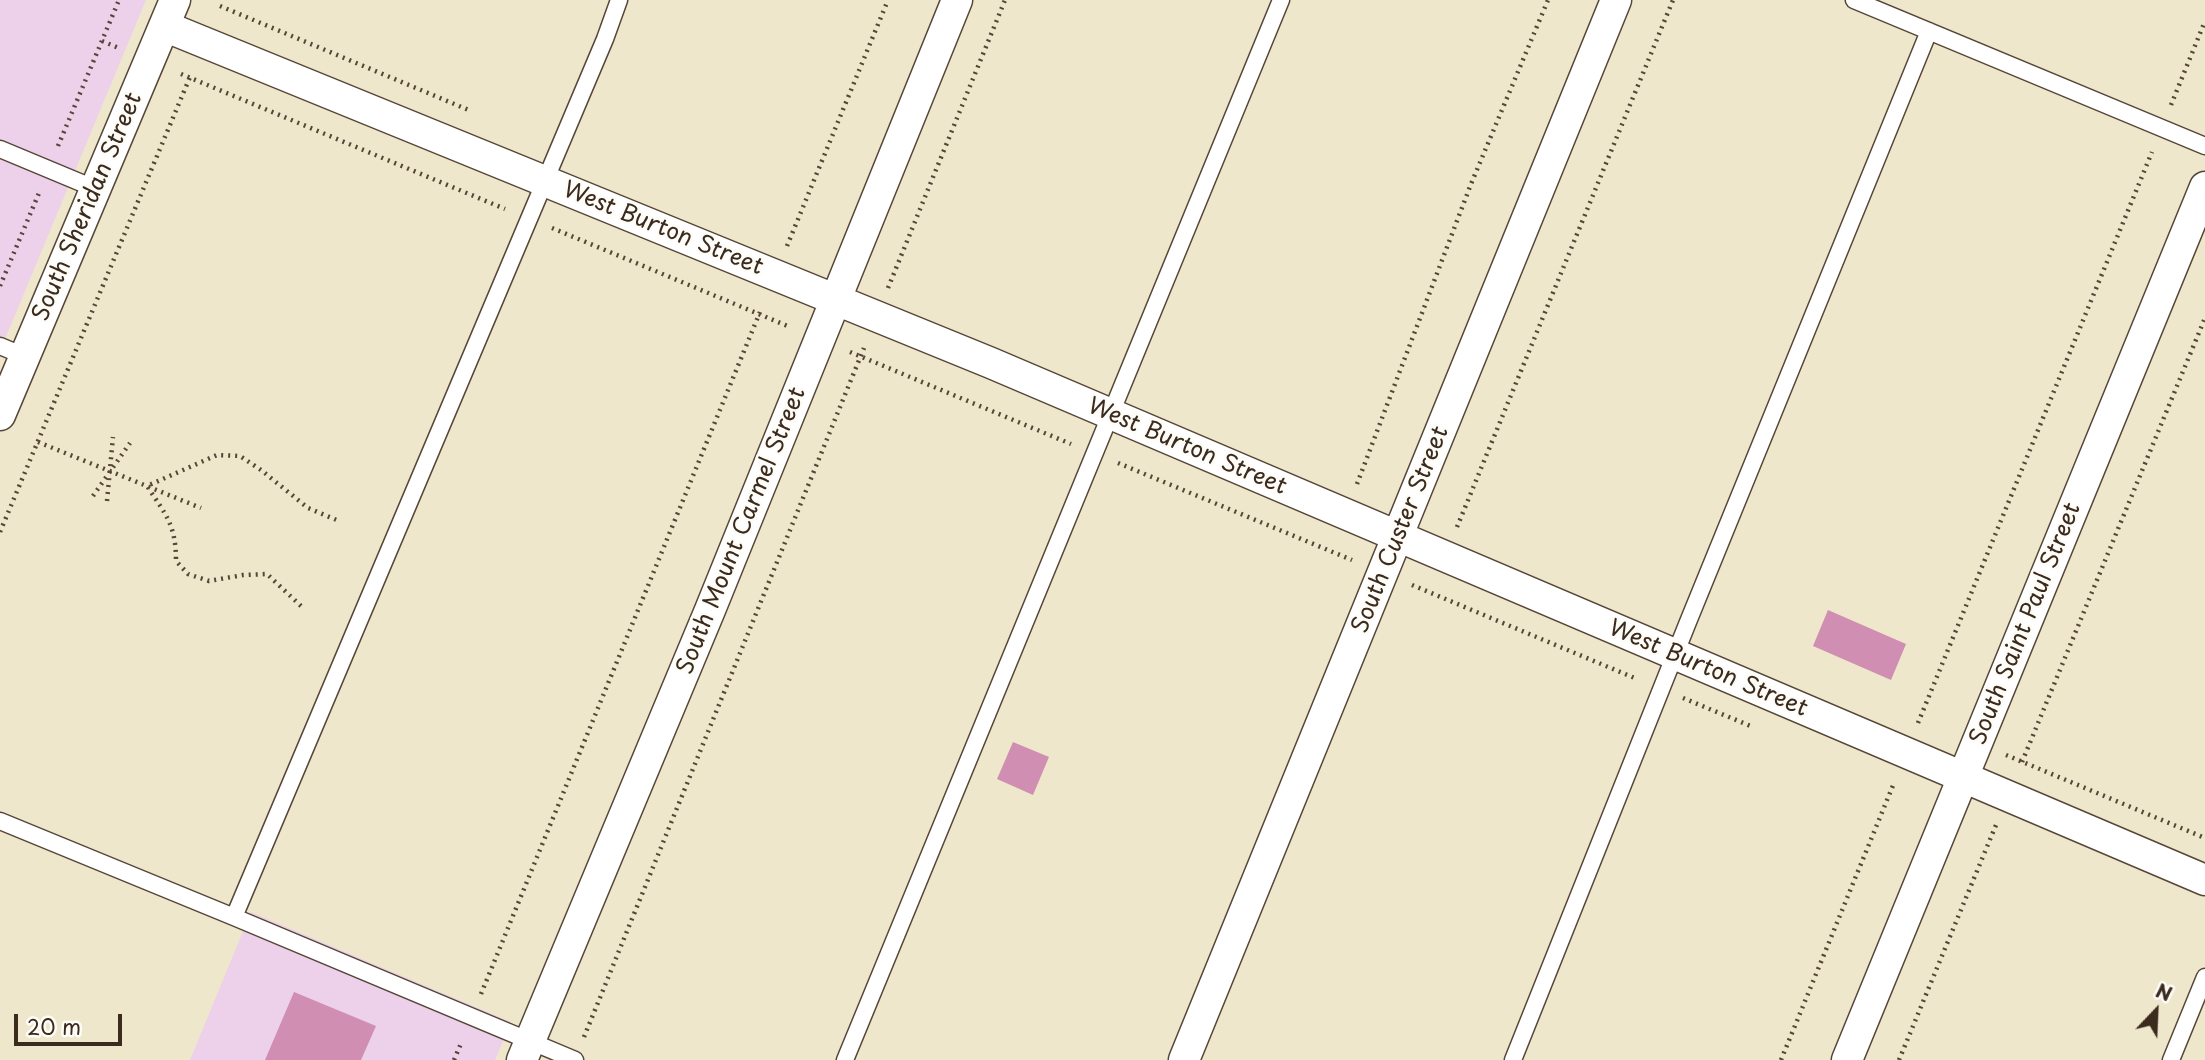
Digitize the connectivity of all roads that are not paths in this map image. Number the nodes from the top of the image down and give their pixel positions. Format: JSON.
{"nodes":[{"id":1,"x":620,"y":0,"type":"edge"},
{"id":2,"x":957,"y":0,"type":"edge"},
{"id":3,"x":1281,"y":0,"type":"edge"},
{"id":4,"x":1616,"y":0,"type":"edge"},
{"id":5,"x":1854,"y":0,"type":"edge"},
{"id":6,"x":169,"y":13,"type":"edge"},
{"id":7,"x":1929,"y":31,"type":"junction"},
{"id":8,"x":2205,"y":146,"type":"edge"},
{"id":9,"x":0,"y":149,"type":"edge"},
{"id":10,"x":545,"y":181,"type":"junction"},
{"id":11,"x":2205,"y":187,"type":"edge"},
{"id":12,"x":96,"y":189,"type":"junction"},
{"id":13,"x":836,"y":300,"type":"junction"},
{"id":14,"x":12,"y":351,"type":"edge"},
{"id":15,"x":0,"y":415,"type":"edge"},
{"id":16,"x":1111,"y":415,"type":"junction"},
{"id":17,"x":1398,"y":537,"type":"junction"},
{"id":18,"x":1675,"y":655,"type":"junction"},
{"id":19,"x":1963,"y":778,"type":"junction"},
{"id":20,"x":0,"y":821,"type":"edge"},
{"id":21,"x":2205,"y":880,"type":"edge"},
{"id":22,"x":234,"y":916,"type":"junction"},
{"id":23,"x":2205,"y":977,"type":"edge"},
{"id":24,"x":526,"y":1051,"type":"edge"},
{"id":25,"x":575,"y":1060,"type":"edge"},
{"id":26,"x":845,"y":1060,"type":"edge"},
{"id":27,"x":1184,"y":1060,"type":"edge"},
{"id":28,"x":1513,"y":1060,"type":"edge"},
{"id":29,"x":1847,"y":1060,"type":"edge"},
{"id":30,"x":2171,"y":1060,"type":"edge"}],
"edges":[{"from":1,"to":10,"type":"lane"},
{"from":2,"to":13,"type":"street","name":"South Mount Carmel Street"},
{"from":3,"to":16,"type":"lane"},
{"from":4,"to":17,"type":"street","name":"South Custer Street"},
{"from":5,"to":7,"type":"lane"},
{"from":6,"to":10,"type":"street","name":"West Burton Street"},
{"from":6,"to":12,"type":"street","name":"South Sheridan Street"},
{"from":7,"to":8,"type":"lane"},
{"from":7,"to":18,"type":"lane"},
{"from":9,"to":12,"type":"lane"},
{"from":10,"to":13,"type":"street","name":"West Burton Street"},
{"from":10,"to":22,"type":"lane"},
{"from":11,"to":19,"type":"street","name":"South Saint Paul Street"},
{"from":12,"to":14,"type":"street","name":"South Sheridan Street"},
{"from":13,"to":16,"type":"street","name":"West Burton Street"},
{"from":13,"to":24,"type":"street","name":"South Mount Carmel Street"},
{"from":14,"to":15,"type":"street","name":"South Sheridan Street"},
{"from":16,"to":17,"type":"street","name":"West Burton Street"},
{"from":16,"to":26,"type":"lane"},
{"from":17,"to":18,"type":"street","name":"West Burton Street"},
{"from":17,"to":27,"type":"street","name":"South Custer Street"},
{"from":18,"to":19,"type":"street","name":"West Burton Street"},
{"from":18,"to":28,"type":"lane"},
{"from":19,"to":21,"type":"street","name":"West Burton Street"},
{"from":19,"to":29,"type":"street","name":"South Saint Paul Street"},
{"from":20,"to":22,"type":"lane"},
{"from":22,"to":24,"type":"lane"},
{"from":23,"to":30,"type":"lane"},
{"from":24,"to":25,"type":"lane"}]}
